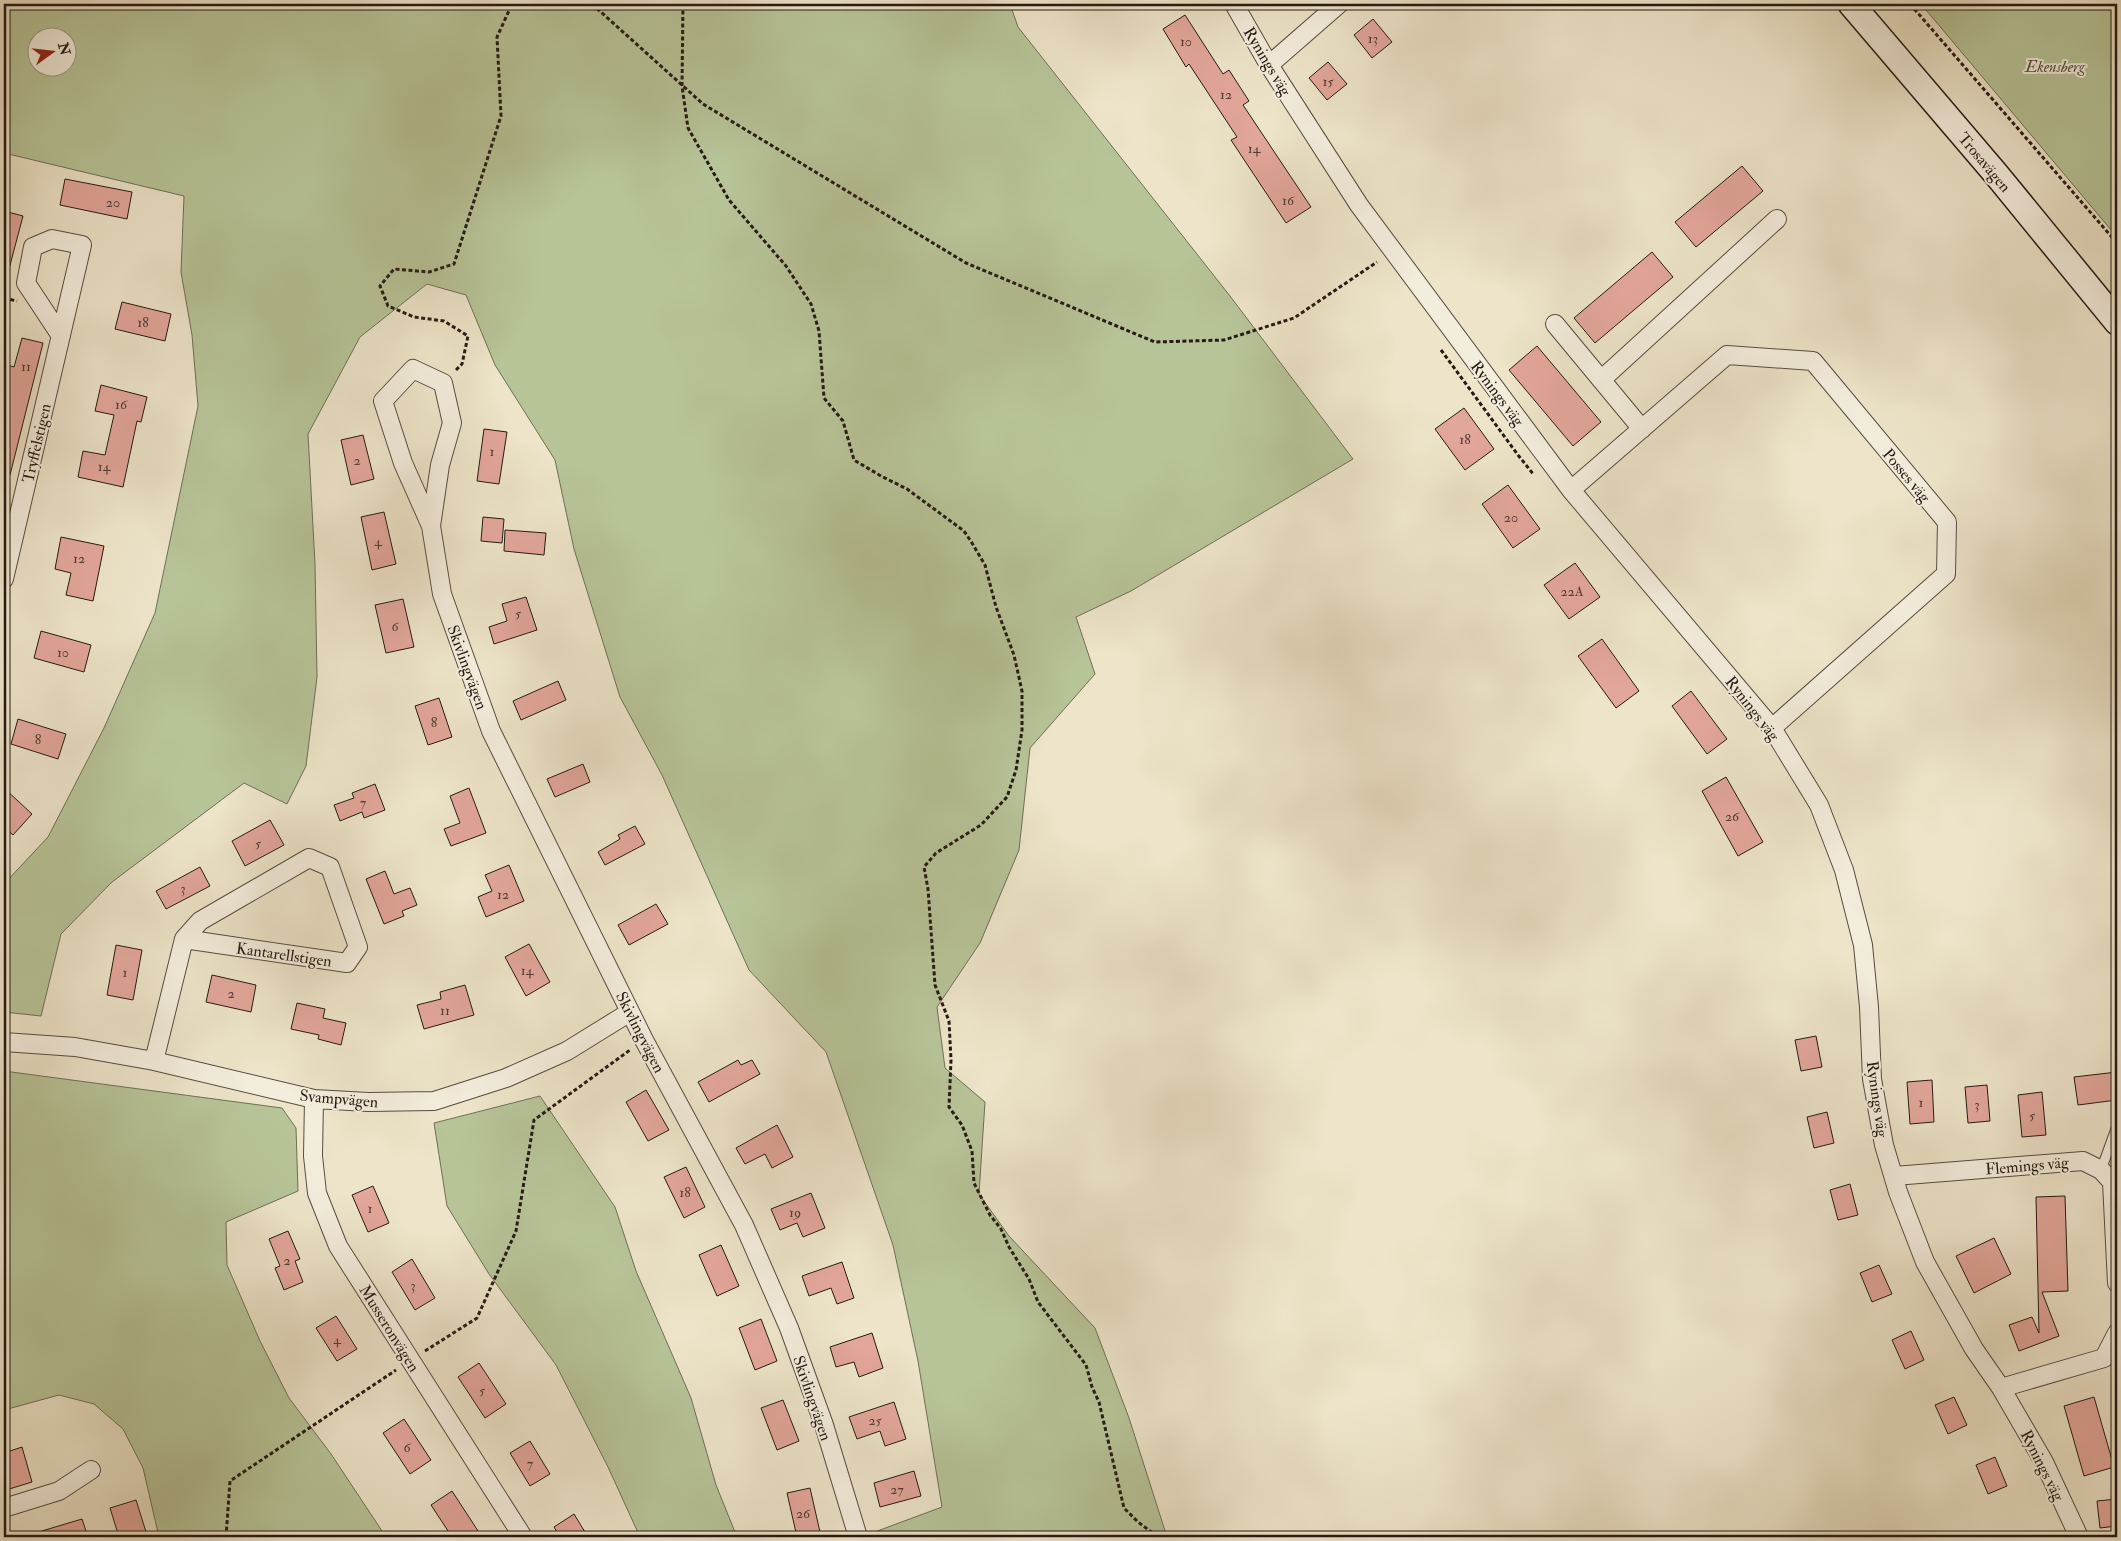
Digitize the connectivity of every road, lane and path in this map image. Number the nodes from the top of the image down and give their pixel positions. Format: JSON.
{"nodes":[{"id":1,"x":512,"y":4,"type":"edge"},
{"id":2,"x":592,"y":4,"type":"edge"},
{"id":3,"x":683,"y":4,"type":"edge"},
{"id":4,"x":1234,"y":4,"type":"edge"},
{"id":5,"x":1339,"y":4,"type":"edge"},
{"id":6,"x":1851,"y":4,"type":"edge"},
{"id":7,"x":1910,"y":4,"type":"edge"},
{"id":8,"x":1269,"y":65,"type":"junction"},
{"id":9,"x":682,"y":86,"type":"junction"},
{"id":10,"x":1777,"y":219,"type":"dead end"},
{"id":11,"x":2117,"y":243,"type":"edge"},
{"id":12,"x":1372,"y":254,"type":"dead end"},
{"id":13,"x":1377,"y":262,"type":"junction"},
{"id":14,"x":1382,"y":269,"type":"dead end"},
{"id":15,"x":2117,"y":322,"type":"edge"},
{"id":16,"x":1555,"y":324,"type":"dead end"},
{"id":17,"x":61,"y":336,"type":"junction"},
{"id":18,"x":1437,"y":345,"type":"dead end"},
{"id":19,"x":1602,"y":380,"type":"junction"},
{"id":20,"x":443,"y":382,"type":"junction"},
{"id":21,"x":1642,"y":429,"type":"junction"},
{"id":22,"x":1535,"y":476,"type":"dead end"},
{"id":23,"x":1571,"y":490,"type":"junction"},
{"id":24,"x":431,"y":526,"type":"junction"},
{"id":25,"x":4,"y":579,"type":"edge"},
{"id":26,"x":1772,"y":728,"type":"junction"},
{"id":27,"x":184,"y":939,"type":"junction"},
{"id":28,"x":630,"y":1012,"type":"junction"},
{"id":29,"x":644,"y":1040,"type":"junction"},
{"id":30,"x":4,"y":1042,"type":"edge"},
{"id":31,"x":154,"y":1061,"type":"junction"},
{"id":32,"x":314,"y":1099,"type":"junction"},
{"id":33,"x":2117,"y":1126,"type":"edge"},
{"id":34,"x":2101,"y":1170,"type":"junction"},
{"id":35,"x":1894,"y":1176,"type":"junction"},
{"id":36,"x":2115,"y":1214,"type":"edge"},
{"id":37,"x":2117,"y":1283,"type":"edge"},
{"id":38,"x":2115,"y":1342,"type":"edge"},
{"id":39,"x":411,"y":1360,"type":"junction"},
{"id":40,"x":2001,"y":1388,"type":"junction"},
{"id":41,"x":91,"y":1470,"type":"dead end"},
{"id":42,"x":4,"y":1508,"type":"edge"},
{"id":43,"x":226,"y":1537,"type":"edge"},
{"id":44,"x":523,"y":1537,"type":"edge"},
{"id":45,"x":858,"y":1537,"type":"edge"},
{"id":46,"x":1158,"y":1537,"type":"edge"},
{"id":47,"x":2079,"y":1537,"type":"edge"}],
"edges":[{"from":1,"to":20,"type":"path"},
{"from":2,"to":9,"type":"path"},
{"from":3,"to":9,"type":"path"},
{"from":4,"to":8,"type":"street","name":"Rynings väg"},
{"from":5,"to":8,"type":"street"},
{"from":6,"to":15,"type":"main road","name":"Trosavägen"},
{"from":7,"to":11,"type":"path"},
{"from":8,"to":23,"type":"street","name":"Rynings väg"},
{"from":9,"to":13,"type":"path"},
{"from":9,"to":46,"type":"path"},
{"from":10,"to":19,"type":"street"},
{"from":12,"to":13,"type":"path"},
{"from":13,"to":14,"type":"path"},
{"from":16,"to":19,"type":"street"},
{"from":17,"to":17,"type":"street","name":"Tryffelstigen"},
{"from":17,"to":25,"type":"street","name":"Tryffelstigen"},
{"from":18,"to":22,"type":"path"},
{"from":19,"to":21,"type":"street"},
{"from":20,"to":24,"type":"street","name":"Skivlingvägen"},
{"from":20,"to":24,"type":"street","name":"Skivlingvägen"},
{"from":21,"to":23,"type":"street","name":"Posses väg"},
{"from":21,"to":26,"type":"street","name":"Posses väg"},
{"from":23,"to":26,"type":"street","name":"Rynings väg"},
{"from":24,"to":28,"type":"street","name":"Skivlingvägen"},
{"from":26,"to":35,"type":"street","name":"Rynings väg"},
{"from":27,"to":27,"type":"street","name":"Kantarellstigen"},
{"from":27,"to":31,"type":"street","name":"Kantarellstigen"},
{"from":28,"to":29,"type":"street","name":"Skivlingvägen"},
{"from":28,"to":32,"type":"street","name":"Svampvägen"},
{"from":29,"to":39,"type":"path"},
{"from":29,"to":45,"type":"street","name":"Skivlingvägen"},
{"from":30,"to":31,"type":"street","name":"Svampvägen"},
{"from":31,"to":32,"type":"street","name":"Svampvägen"},
{"from":32,"to":39,"type":"street","name":"Musseronvägen"},
{"from":33,"to":34,"type":"lane"},
{"from":34,"to":35,"type":"street","name":"Flemings väg"},
{"from":34,"to":36,"type":"street"},
{"from":35,"to":40,"type":"street","name":"Rynings väg"},
{"from":36,"to":37,"type":"street"},
{"from":38,"to":40,"type":"street"},
{"from":39,"to":43,"type":"path"},
{"from":39,"to":44,"type":"street","name":"Musseronvägen"},
{"from":40,"to":47,"type":"street","name":"Rynings väg"},
{"from":41,"to":42,"type":"street"}]}
